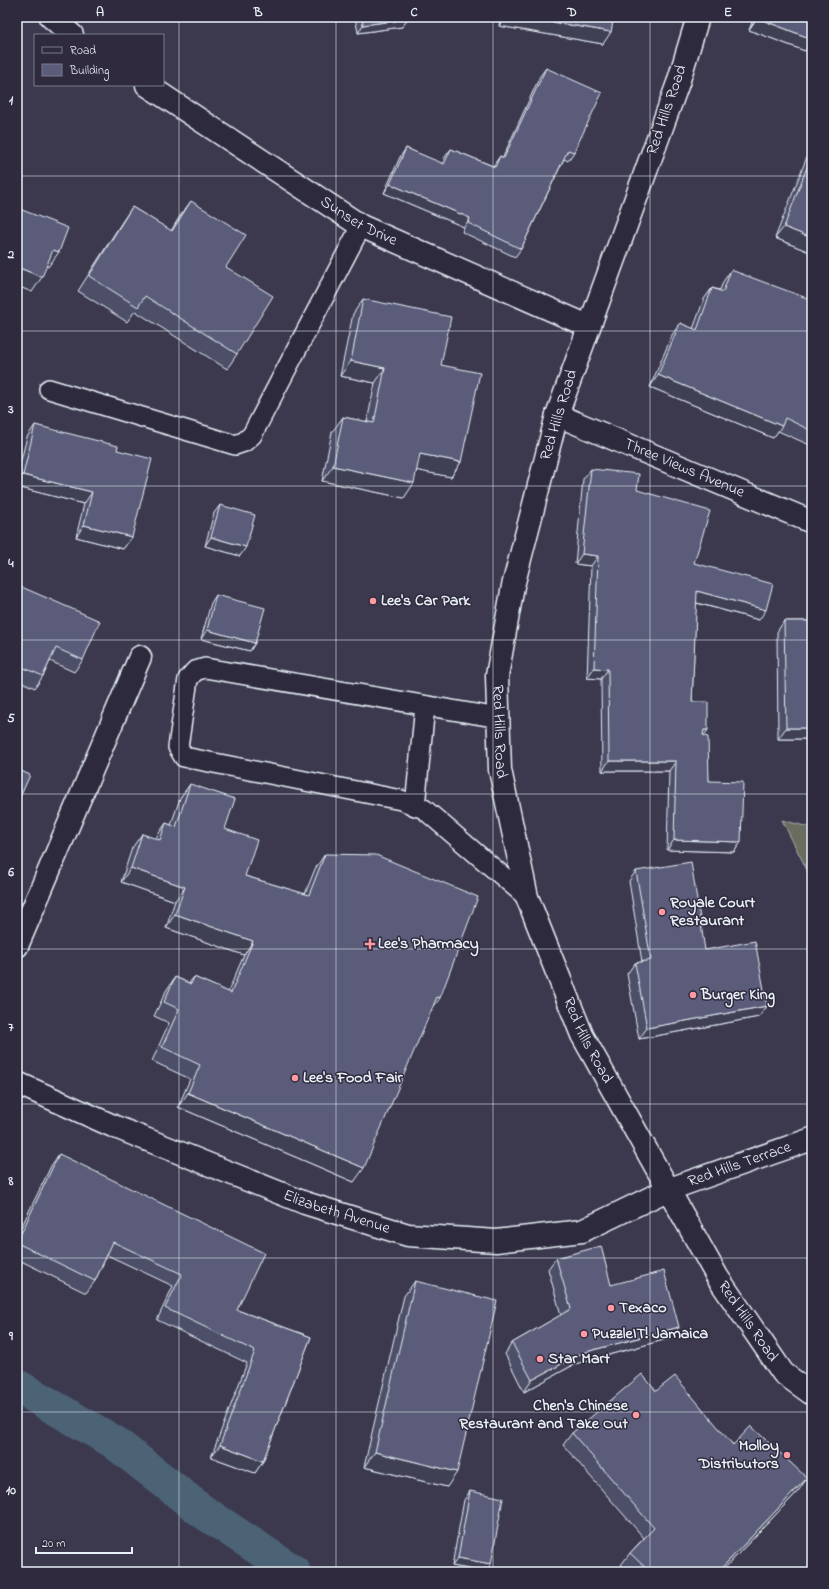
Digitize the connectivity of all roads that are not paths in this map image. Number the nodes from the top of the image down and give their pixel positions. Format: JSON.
{"nodes":[{"id":1,"x":51,"y":17,"type":"edge"},
{"id":2,"x":698,"y":17,"type":"edge"},
{"id":3,"x":71,"y":34,"type":"edge"},
{"id":4,"x":149,"y":86,"type":"edge"},
{"id":5,"x":361,"y":226,"type":"junction"},
{"id":6,"x":588,"y":326,"type":"junction"},
{"id":7,"x":49,"y":389,"type":"dead end"},
{"id":8,"x":557,"y":415,"type":"junction"},
{"id":9,"x":812,"y":522,"type":"edge"},
{"id":10,"x":140,"y":657,"type":"dead end"},
{"id":11,"x":425,"y":706,"type":"junction"},
{"id":12,"x":499,"y":718,"type":"junction"},
{"id":13,"x":415,"y":806,"type":"junction"},
{"id":14,"x":527,"y":898,"type":"junction"},
{"id":15,"x":17,"y":946,"type":"edge"},
{"id":16,"x":17,"y":1083,"type":"edge"},
{"id":17,"x":812,"y":1139,"type":"edge"},
{"id":18,"x":667,"y":1190,"type":"junction"},
{"id":19,"x":812,"y":1394,"type":"edge"}],
"edges":[{"from":1,"to":3,"type":"street"},
{"from":2,"to":6,"type":"street","name":"Red Hills Road"},
{"from":4,"to":5,"type":"street","name":"Sunset Drive"},
{"from":5,"to":6,"type":"street","name":"Sunset Drive"},
{"from":5,"to":7,"type":"lane"},
{"from":6,"to":8,"type":"street","name":"Red Hills Road"},
{"from":8,"to":9,"type":"street","name":"Three Views Avenue"},
{"from":8,"to":12,"type":"street","name":"Red Hills Road"},
{"from":10,"to":15,"type":"street"},
{"from":11,"to":12,"type":"lane"},
{"from":11,"to":13,"type":"lane"},
{"from":11,"to":13,"type":"lane"},
{"from":12,"to":14,"type":"street","name":"Red Hills Road"},
{"from":13,"to":14,"type":"lane"},
{"from":14,"to":18,"type":"street","name":"Red Hills Road"},
{"from":16,"to":18,"type":"street","name":"Elizabeth Avenue"},
{"from":17,"to":18,"type":"street","name":"Red Hills Terrace"},
{"from":18,"to":19,"type":"street","name":"Red Hills Road"}]}
